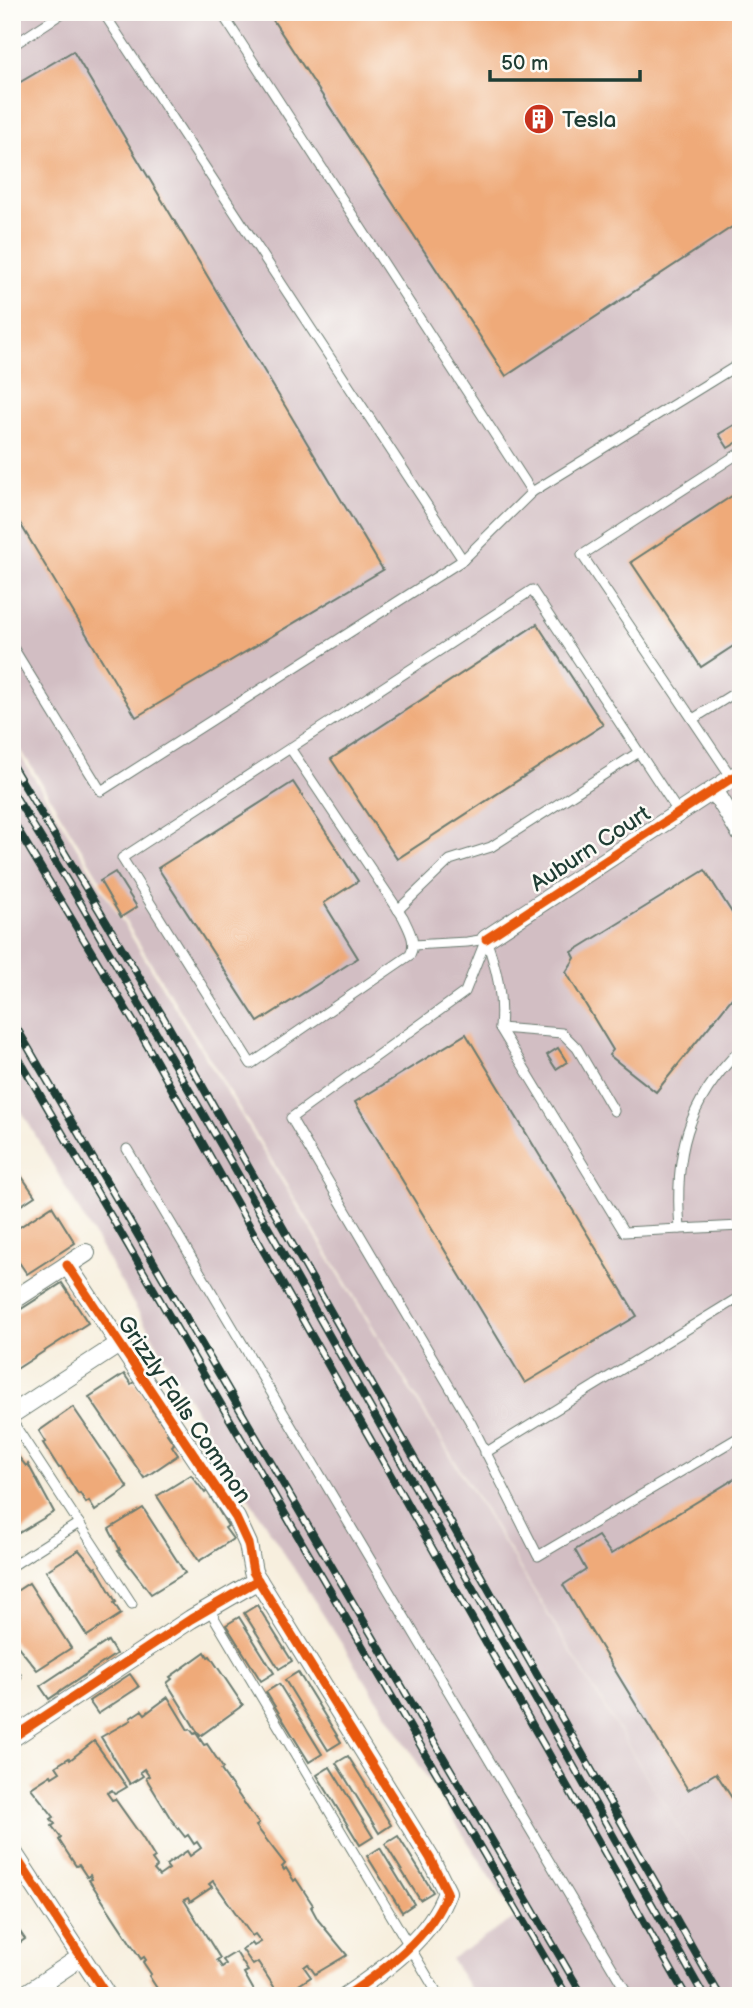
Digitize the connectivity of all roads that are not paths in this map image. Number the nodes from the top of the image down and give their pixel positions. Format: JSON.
{"nodes":[{"id":1,"x":64,"y":12,"type":"edge"},
{"id":2,"x":103,"y":12,"type":"edge"},
{"id":3,"x":221,"y":12,"type":"edge"},
{"id":4,"x":12,"y":46,"type":"edge"},
{"id":5,"x":741,"y":363,"type":"edge"},
{"id":6,"x":741,"y":452,"type":"edge"},
{"id":7,"x":531,"y":492,"type":"junction"},
{"id":8,"x":463,"y":560,"type":"junction"},
{"id":9,"x":12,"y":646,"type":"edge"},
{"id":10,"x":741,"y":688,"type":"edge"},
{"id":11,"x":693,"y":719,"type":"junction"},
{"id":12,"x":290,"y":748,"type":"junction"},
{"id":13,"x":639,"y":751,"type":"junction"},
{"id":14,"x":736,"y":775,"type":"edge"},
{"id":15,"x":714,"y":790,"type":"junction"},
{"id":16,"x":679,"y":813,"type":"junction"},
{"id":17,"x":741,"y":834,"type":"edge"},
{"id":18,"x":398,"y":910,"type":"junction"},
{"id":19,"x":486,"y":939,"type":"junction"},
{"id":20,"x":413,"y":945,"type":"junction"},
{"id":21,"x":500,"y":1028,"type":"junction"},
{"id":22,"x":741,"y":1049,"type":"edge"},
{"id":23,"x":614,"y":1111,"type":"dead end"},
{"id":24,"x":127,"y":1149,"type":"dead end"},
{"id":25,"x":741,"y":1226,"type":"edge"},
{"id":26,"x":680,"y":1229,"type":"junction"},
{"id":27,"x":86,"y":1253,"type":"dead end"},
{"id":28,"x":67,"y":1265,"type":"junction"},
{"id":29,"x":741,"y":1296,"type":"edge"},
{"id":30,"x":12,"y":1301,"type":"edge"},
{"id":31,"x":119,"y":1344,"type":"junction"},
{"id":32,"x":12,"y":1414,"type":"edge"},
{"id":33,"x":12,"y":1421,"type":"edge"},
{"id":34,"x":741,"y":1436,"type":"edge"},
{"id":35,"x":485,"y":1453,"type":"junction"},
{"id":36,"x":79,"y":1523,"type":"junction"},
{"id":37,"x":12,"y":1566,"type":"edge"},
{"id":38,"x":258,"y":1580,"type":"junction"},
{"id":39,"x":132,"y":1604,"type":"dead end"},
{"id":40,"x":209,"y":1609,"type":"junction"},
{"id":41,"x":12,"y":1738,"type":"edge"},
{"id":42,"x":12,"y":1851,"type":"edge"},
{"id":43,"x":409,"y":1946,"type":"junction"},
{"id":44,"x":81,"y":1957,"type":"junction"},
{"id":45,"x":23,"y":1996,"type":"edge"},
{"id":46,"x":107,"y":1996,"type":"edge"},
{"id":47,"x":346,"y":1996,"type":"edge"},
{"id":48,"x":439,"y":1996,"type":"edge"},
{"id":49,"x":629,"y":1996,"type":"edge"}],
"edges":[{"from":1,"to":4,"type":"lane"},
{"from":2,"to":8,"type":"lane"},
{"from":3,"to":7,"type":"lane"},
{"from":5,"to":7,"type":"lane"},
{"from":6,"to":11,"type":"lane"},
{"from":7,"to":8,"type":"lane"},
{"from":8,"to":9,"type":"lane"},
{"from":10,"to":11,"type":"lane"},
{"from":11,"to":14,"type":"lane"},
{"from":12,"to":13,"type":"lane"},
{"from":12,"to":18,"type":"lane"},
{"from":12,"to":20,"type":"lane"},
{"from":13,"to":16,"type":"lane"},
{"from":13,"to":18,"type":"lane"},
{"from":14,"to":15,"type":"street","name":"Auburn Court"},
{"from":15,"to":16,"type":"street","name":"Auburn Court"},
{"from":15,"to":17,"type":"street"},
{"from":16,"to":19,"type":"street","name":"Auburn Court"},
{"from":18,"to":20,"type":"lane"},
{"from":19,"to":20,"type":"lane"},
{"from":19,"to":21,"type":"lane"},
{"from":19,"to":35,"type":"lane"},
{"from":21,"to":23,"type":"lane"},
{"from":21,"to":26,"type":"lane"},
{"from":22,"to":26,"type":"lane"},
{"from":24,"to":49,"type":"lane"},
{"from":25,"to":26,"type":"lane"},
{"from":27,"to":28,"type":"street"},
{"from":28,"to":30,"type":"street"},
{"from":28,"to":31,"type":"street","name":"Grizzly Falls Common"},
{"from":29,"to":35,"type":"lane"},
{"from":31,"to":32,"type":"street"},
{"from":31,"to":38,"type":"street","name":"Grizzly Falls Common"},
{"from":33,"to":36,"type":"lane"},
{"from":34,"to":35,"type":"lane"},
{"from":36,"to":37,"type":"lane"},
{"from":36,"to":39,"type":"lane"},
{"from":38,"to":40,"type":"street"},
{"from":38,"to":43,"type":"street","name":"Grizzly Falls Common"},
{"from":40,"to":41,"type":"street"},
{"from":40,"to":43,"type":"lane"},
{"from":42,"to":44,"type":"street"},
{"from":43,"to":47,"type":"street"},
{"from":43,"to":48,"type":"lane"},
{"from":44,"to":45,"type":"street"},
{"from":44,"to":46,"type":"street"}]}
